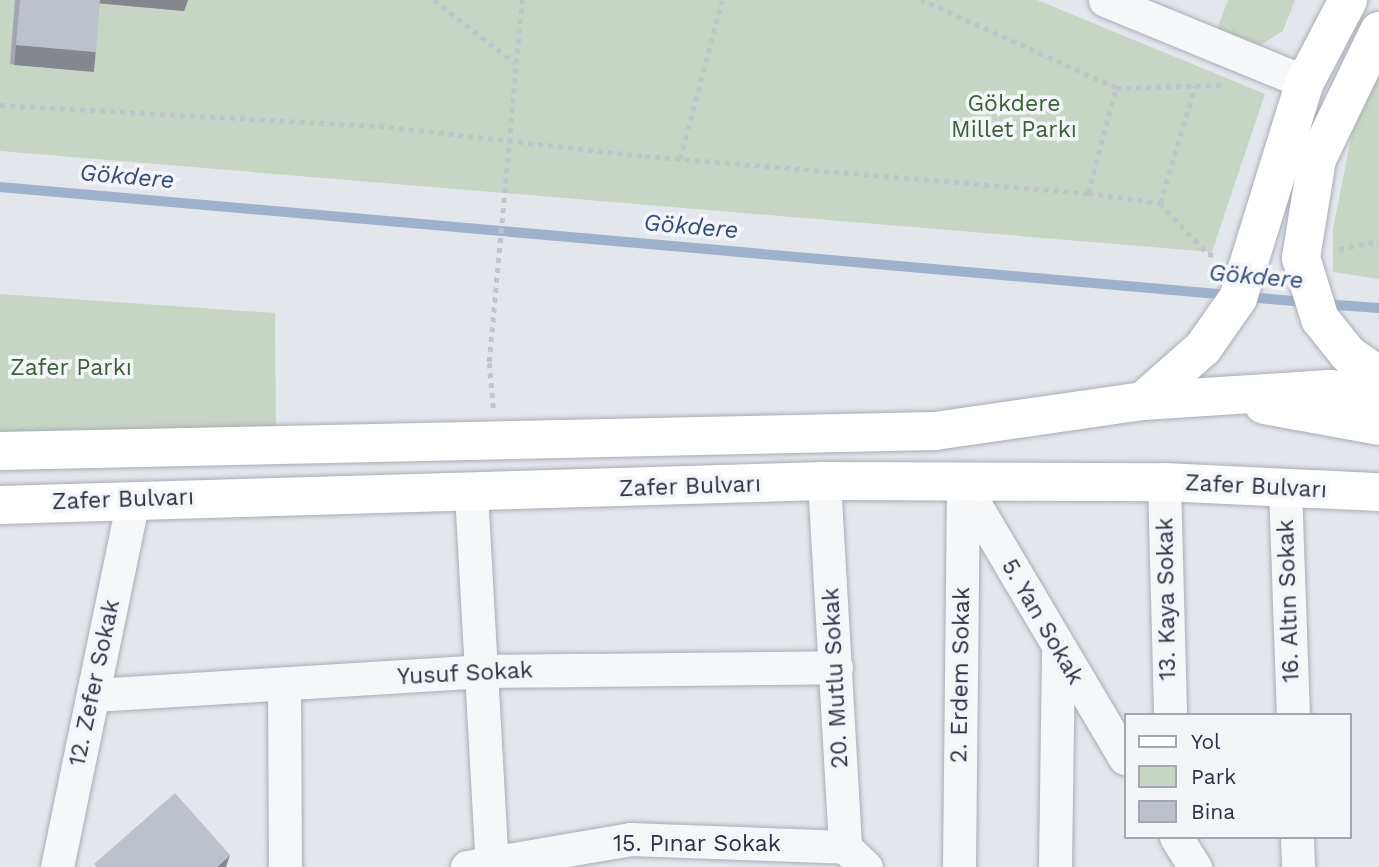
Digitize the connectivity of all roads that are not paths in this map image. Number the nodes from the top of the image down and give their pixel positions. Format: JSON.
{"nodes":[{"id":1,"x":1105,"y":0,"type":"edge"},
{"id":2,"x":1348,"y":0,"type":"edge"},
{"id":3,"x":1379,"y":31,"type":"edge"},
{"id":4,"x":1305,"y":82,"type":"junction"},
{"id":5,"x":1379,"y":376,"type":"edge"},
{"id":6,"x":1157,"y":389,"type":"junction"},
{"id":7,"x":1379,"y":393,"type":"edge"},
{"id":8,"x":1247,"y":399,"type":"junction"},
{"id":9,"x":1379,"y":426,"type":"edge"},
{"id":10,"x":0,"y":451,"type":"edge"},
{"id":11,"x":824,"y":481,"type":"junction"},
{"id":12,"x":1164,"y":482,"type":"junction"},
{"id":13,"x":963,"y":484,"type":"junction"},
{"id":14,"x":1285,"y":488,"type":"junction"},
{"id":15,"x":1379,"y":492,"type":"edge"},
{"id":16,"x":471,"y":493,"type":"junction"},
{"id":17,"x":133,"y":499,"type":"junction"},
{"id":18,"x":0,"y":505,"type":"edge"},
{"id":19,"x":1058,"y":653,"type":"junction"},
{"id":20,"x":836,"y":667,"type":"junction"},
{"id":21,"x":481,"y":671,"type":"junction"},
{"id":22,"x":284,"y":685,"type":"junction"},
{"id":23,"x":94,"y":695,"type":"junction"},
{"id":24,"x":1170,"y":713,"type":"edge"},
{"id":25,"x":1293,"y":713,"type":"edge"},
{"id":26,"x":1124,"y":756,"type":"edge"},
{"id":27,"x":1174,"y":839,"type":"edge"},
{"id":28,"x":1175,"y":839,"type":"edge"},
{"id":29,"x":1297,"y":839,"type":"edge"},
{"id":30,"x":856,"y":857,"type":"edge"},
{"id":31,"x":483,"y":864,"type":"edge"},
{"id":32,"x":57,"y":867,"type":"edge"},
{"id":33,"x":285,"y":867,"type":"edge"},
{"id":34,"x":959,"y":867,"type":"edge"},
{"id":35,"x":1055,"y":867,"type":"edge"},
{"id":36,"x":1174,"y":867,"type":"edge"},
{"id":37,"x":1195,"y":867,"type":"edge"},
{"id":38,"x":1298,"y":867,"type":"edge"}],
"edges":[{"from":1,"to":4,"type":"street"},
{"from":2,"to":4,"type":"main road"},
{"from":3,"to":5,"type":"main road"},
{"from":4,"to":6,"type":"main road"},
{"from":6,"to":8,"type":"main road","name":"Zafer Bulvarı"},
{"from":6,"to":10,"type":"main road","name":"Zafer Bulvarı"},
{"from":7,"to":8,"type":"main road","name":"Zafer Bulvarı"},
{"from":8,"to":9,"type":"main road","name":"Zafer Bulvarı"},
{"from":11,"to":13,"type":"main road","name":"Zafer Bulvarı"},
{"from":11,"to":16,"type":"main road","name":"Zafer Bulvarı"},
{"from":11,"to":20,"type":"street","name":"20. Mutlu Sokak"},
{"from":12,"to":13,"type":"main road","name":"Zafer Bulvarı"},
{"from":12,"to":14,"type":"main road","name":"Zafer Bulvarı"},
{"from":12,"to":24,"type":"street","name":"13. Kaya Sokak"},
{"from":13,"to":19,"type":"street","name":"5. Yan Sokak"},
{"from":13,"to":34,"type":"street","name":"2. Erdem Sokak"},
{"from":14,"to":15,"type":"main road","name":"Zafer Bulvarı"},
{"from":14,"to":25,"type":"street","name":"16. Altın Sokak"},
{"from":16,"to":17,"type":"main road","name":"Zafer Bulvarı"},
{"from":16,"to":21,"type":"street"},
{"from":17,"to":18,"type":"main road","name":"Zafer Bulvarı"},
{"from":17,"to":23,"type":"street","name":"12. Zefer Sokak"},
{"from":19,"to":26,"type":"street","name":"5. Yan Sokak"},
{"from":19,"to":35,"type":"street"},
{"from":20,"to":21,"type":"street","name":"Yusuf Sokak"},
{"from":20,"to":30,"type":"street","name":"20. Mutlu Sokak"},
{"from":21,"to":22,"type":"street","name":"Yusuf Sokak"},
{"from":21,"to":31,"type":"street"},
{"from":22,"to":23,"type":"street","name":"Yusuf Sokak"},
{"from":22,"to":33,"type":"street"},
{"from":23,"to":32,"type":"street","name":"12. Zefer Sokak"},
{"from":27,"to":36,"type":"street"},
{"from":28,"to":37,"type":"street"},
{"from":29,"to":38,"type":"street"},
{"from":30,"to":31,"type":"street","name":"15. Pınar Sokak"}]}
